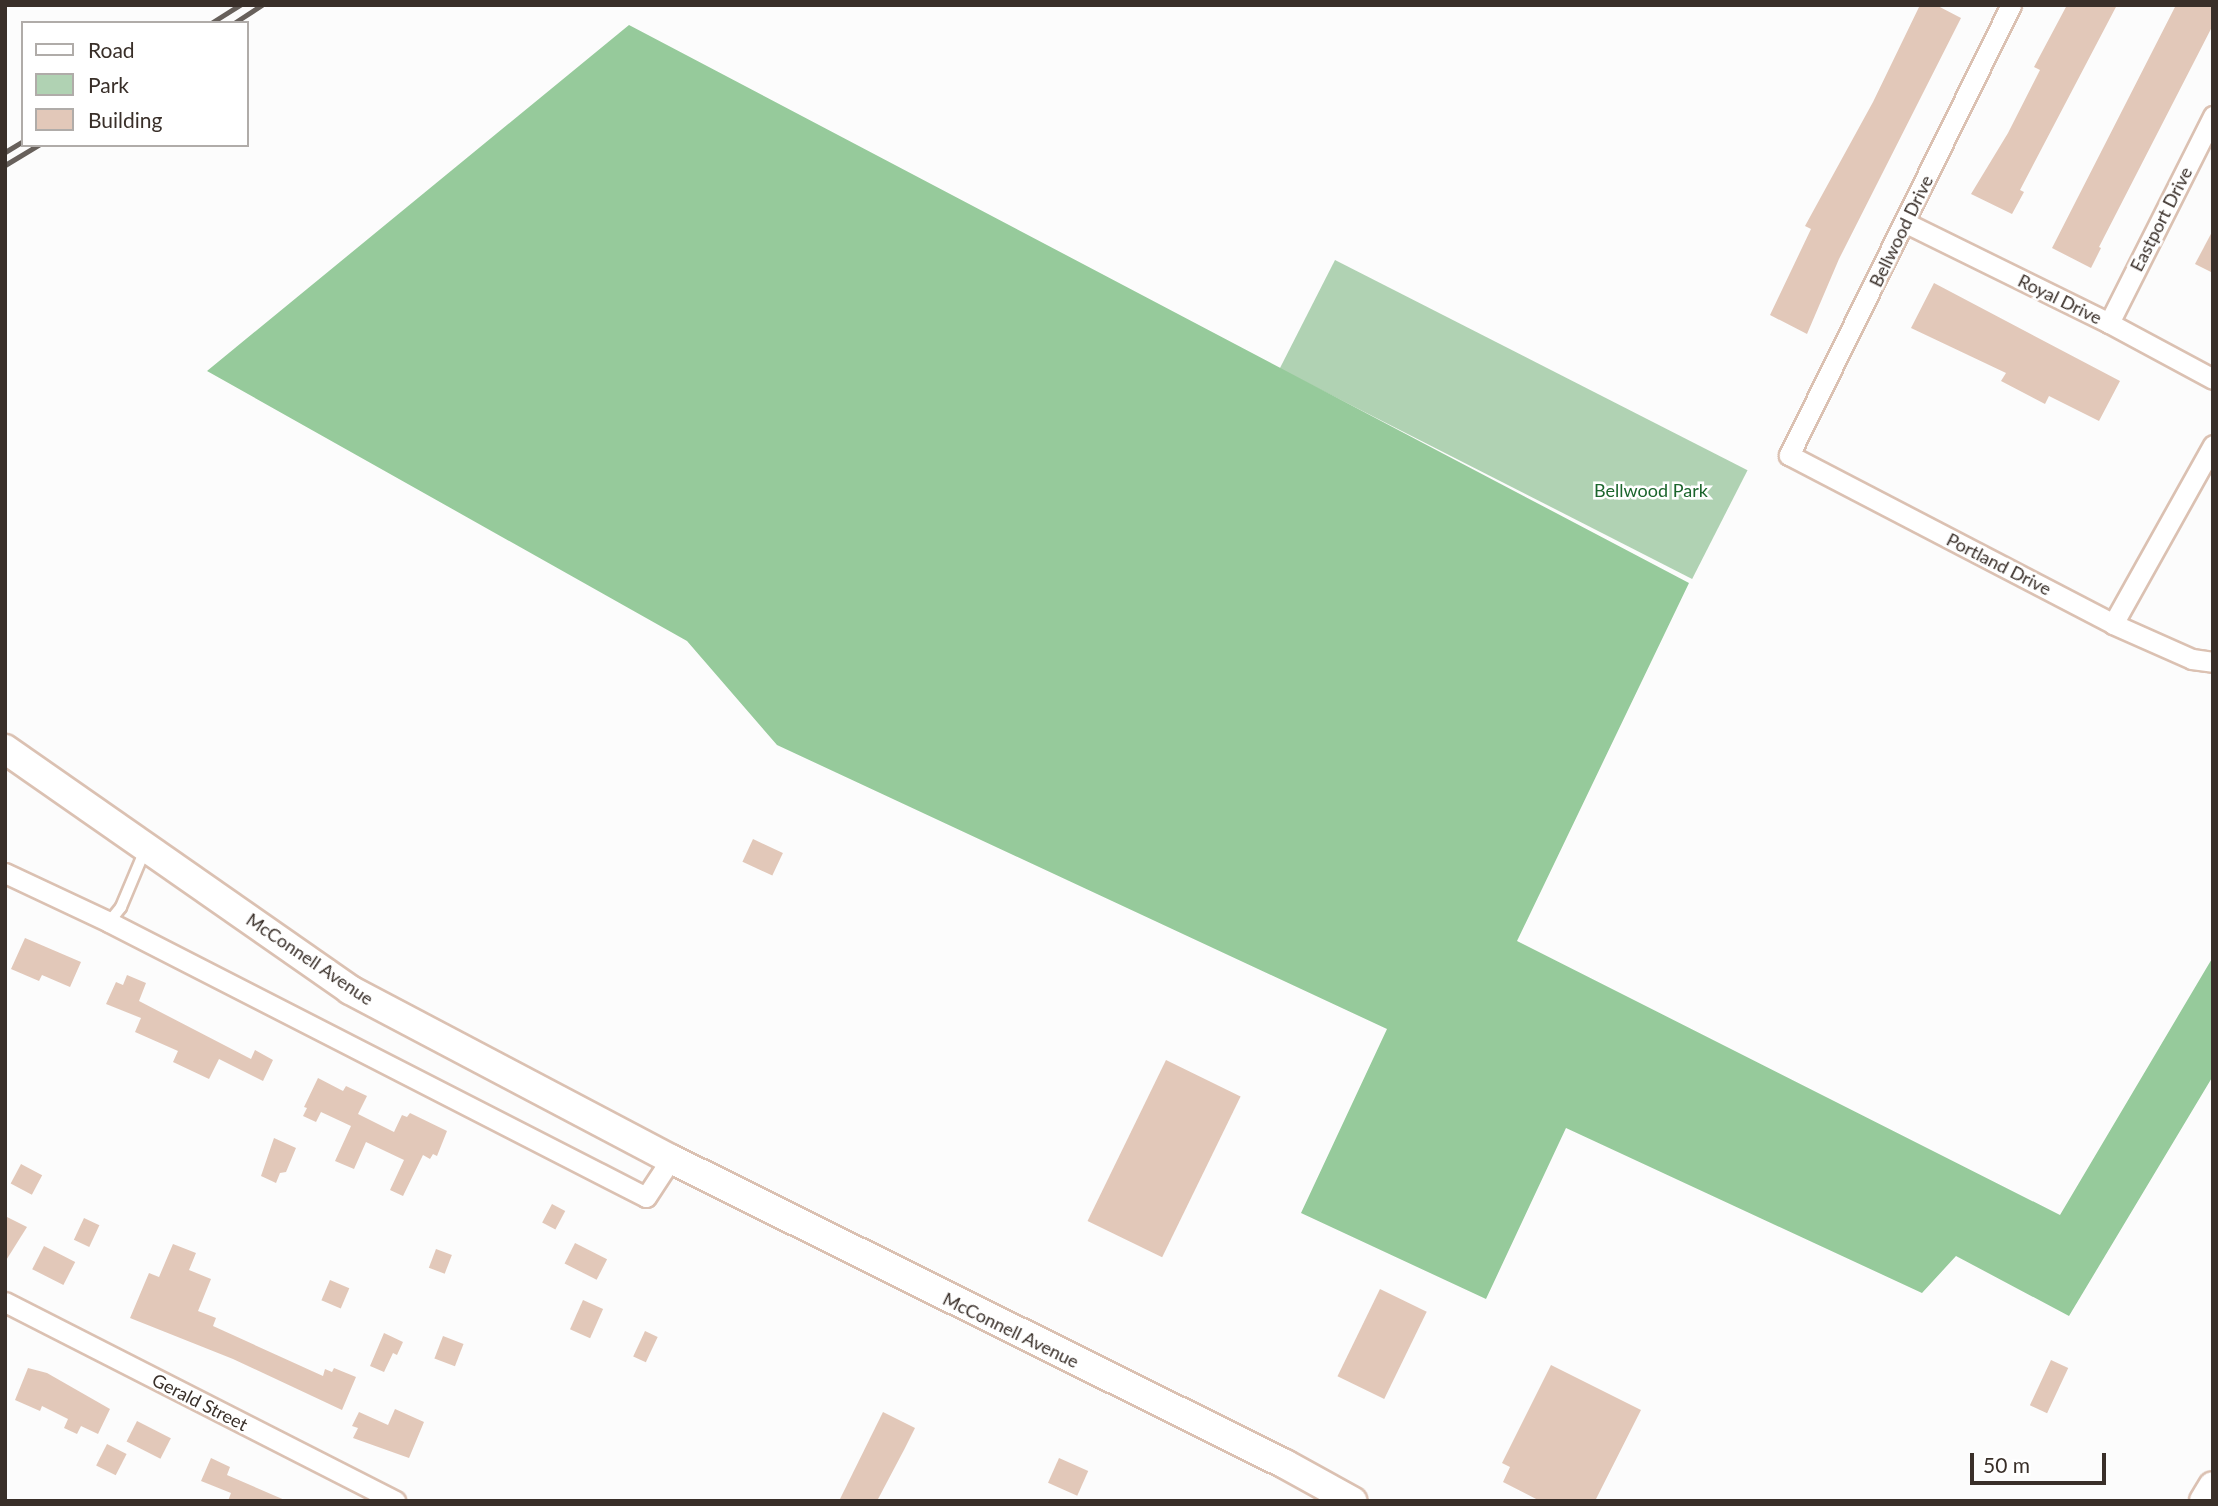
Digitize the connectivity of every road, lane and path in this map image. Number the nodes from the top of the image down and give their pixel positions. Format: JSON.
{"nodes":[{"id":1,"x":2011,"y":5,"type":"edge"},
{"id":2,"x":2213,"y":116,"type":"edge"},
{"id":3,"x":1906,"y":223,"type":"junction"},
{"id":4,"x":2109,"y":323,"type":"junction"},
{"id":5,"x":2213,"y":379,"type":"edge"},
{"id":6,"x":2213,"y":445,"type":"edge"},
{"id":7,"x":1789,"y":455,"type":"joint"},
{"id":8,"x":2113,"y":624,"type":"junction"},
{"id":9,"x":2213,"y":662,"type":"edge"},
{"id":10,"x":5,"y":749,"type":"edge"},
{"id":11,"x":146,"y":846,"type":"junction"},
{"id":12,"x":5,"y":873,"type":"edge"},
{"id":13,"x":109,"y":922,"type":"junction"},
{"id":14,"x":671,"y":1158,"type":"junction"},
{"id":15,"x":5,"y":1302,"type":"edge"},
{"id":16,"x":2213,"y":1486,"type":"edge"},
{"id":17,"x":395,"y":1501,"type":"edge"},
{"id":18,"x":1352,"y":1501,"type":"edge"},
{"id":19,"x":2204,"y":1501,"type":"edge"}],
"edges":[{"from":1,"to":3,"type":"street","name":"Bellwood Drive"},
{"from":2,"to":4,"type":"street","name":"Eastport Drive"},
{"from":3,"to":4,"type":"street","name":"Royal Drive"},
{"from":3,"to":7,"type":"street","name":"Bellwood Drive"},
{"from":4,"to":5,"type":"street","name":"Royal Drive"},
{"from":6,"to":8,"type":"street"},
{"from":7,"to":8,"type":"street","name":"Portland Drive"},
{"from":8,"to":9,"type":"street","name":"Portland Drive"},
{"from":10,"to":11,"type":"main road","name":"McConnell Avenue"},
{"from":11,"to":13,"type":"lane"},
{"from":11,"to":14,"type":"main road","name":"McConnell Avenue"},
{"from":12,"to":13,"type":"street"},
{"from":13,"to":14,"type":"street"},
{"from":14,"to":18,"type":"main road","name":"McConnell Avenue"},
{"from":15,"to":17,"type":"street","name":"Gerald Street"},
{"from":16,"to":19,"type":"main road"}]}
